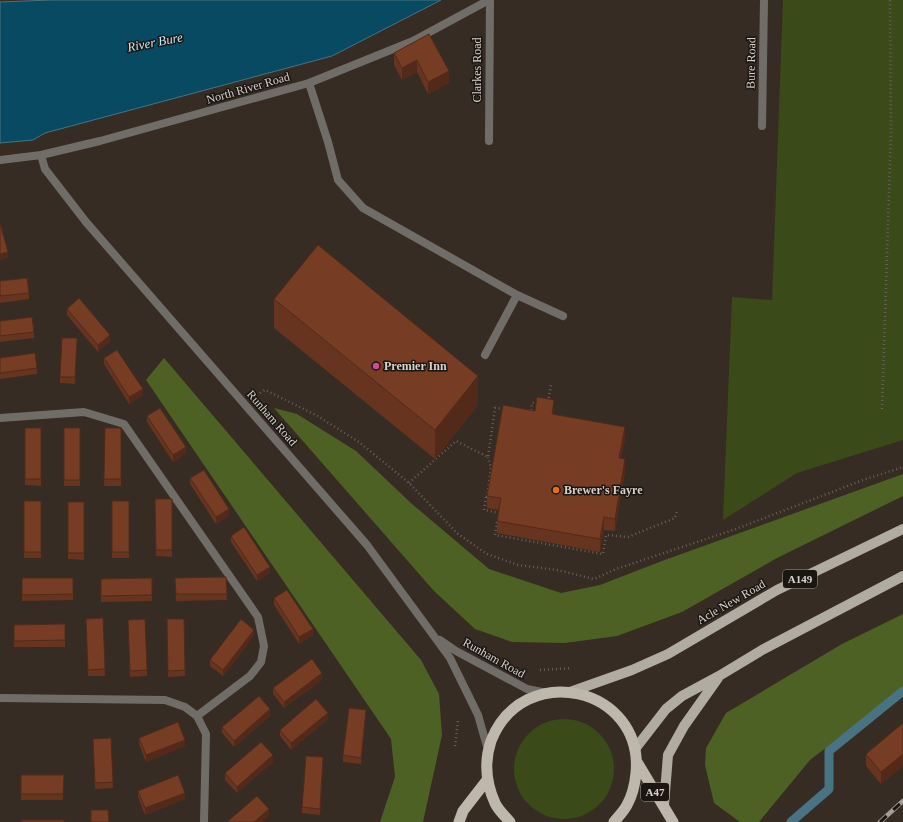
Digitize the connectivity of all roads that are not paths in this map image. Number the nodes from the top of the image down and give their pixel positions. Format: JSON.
{"nodes":[{"id":1,"x":490,"y":0,"type":"edge"},
{"id":2,"x":764,"y":0,"type":"edge"},
{"id":3,"x":309,"y":83,"type":"junction"},
{"id":4,"x":762,"y":126,"type":"dead end"},
{"id":5,"x":489,"y":141,"type":"dead end"},
{"id":6,"x":41,"y":155,"type":"junction"},
{"id":7,"x":0,"y":160,"type":"edge"},
{"id":8,"x":517,"y":295,"type":"junction"},
{"id":9,"x":563,"y":316,"type":"dead end"},
{"id":10,"x":485,"y":355,"type":"dead end"},
{"id":11,"x":0,"y":418,"type":"edge"},
{"id":12,"x":903,"y":529,"type":"edge"},
{"id":13,"x":903,"y":576,"type":"edge"},
{"id":14,"x":433,"y":634,"type":"junction"},
{"id":15,"x":719,"y":676,"type":"junction"},
{"id":16,"x":570,"y":692,"type":"junction"},
{"id":17,"x":547,"y":693,"type":"junction"},
{"id":18,"x":0,"y":698,"type":"edge"},
{"id":19,"x":198,"y":716,"type":"junction"},
{"id":20,"x":635,"y":749,"type":"junction"},
{"id":21,"x":488,"y":750,"type":"junction"},
{"id":22,"x":637,"y":762,"type":"junction"},
{"id":23,"x":487,"y":780,"type":"junction"},
{"id":24,"x":664,"y":805,"type":"junction"},
{"id":25,"x":204,"y":822,"type":"edge"},
{"id":26,"x":459,"y":822,"type":"edge"},
{"id":27,"x":510,"y":822,"type":"edge"},
{"id":28,"x":614,"y":822,"type":"edge"},
{"id":29,"x":673,"y":822,"type":"edge"}],
"edges":[{"from":1,"to":3,"type":"street","name":"North River Road"},
{"from":1,"to":5,"type":"street","name":"Clarkes Road"},
{"from":2,"to":4,"type":"street","name":"Bure Road"},
{"from":3,"to":6,"type":"street","name":"North River Road"},
{"from":3,"to":8,"type":"street"},
{"from":6,"to":7,"type":"street","name":"North River Road"},
{"from":6,"to":14,"type":"street","name":"Runham Road"},
{"from":8,"to":9,"type":"street"},
{"from":8,"to":10,"type":"street"},
{"from":11,"to":19,"type":"street"},
{"from":12,"to":16,"type":"main road","name":"Acle New Road","number":"A149"},
{"from":13,"to":15,"type":"main road"},
{"from":14,"to":17,"type":"street","name":"Runham Road"},
{"from":14,"to":21,"type":"street","name":"Runham Road"},
{"from":15,"to":20,"type":"main road"},
{"from":15,"to":24,"type":"main road"},
{"from":16,"to":17,"type":"highway"},
{"from":16,"to":20,"type":"highway"},
{"from":17,"to":21,"type":"highway"},
{"from":18,"to":19,"type":"street"},
{"from":19,"to":25,"type":"street"},
{"from":20,"to":22,"type":"highway"},
{"from":21,"to":23,"type":"highway"},
{"from":22,"to":24,"type":"highway","number":"A47"},
{"from":22,"to":28,"type":"highway"},
{"from":23,"to":26,"type":"highway"},
{"from":23,"to":27,"type":"highway"},
{"from":24,"to":29,"type":"highway","number":"A47"}]}
